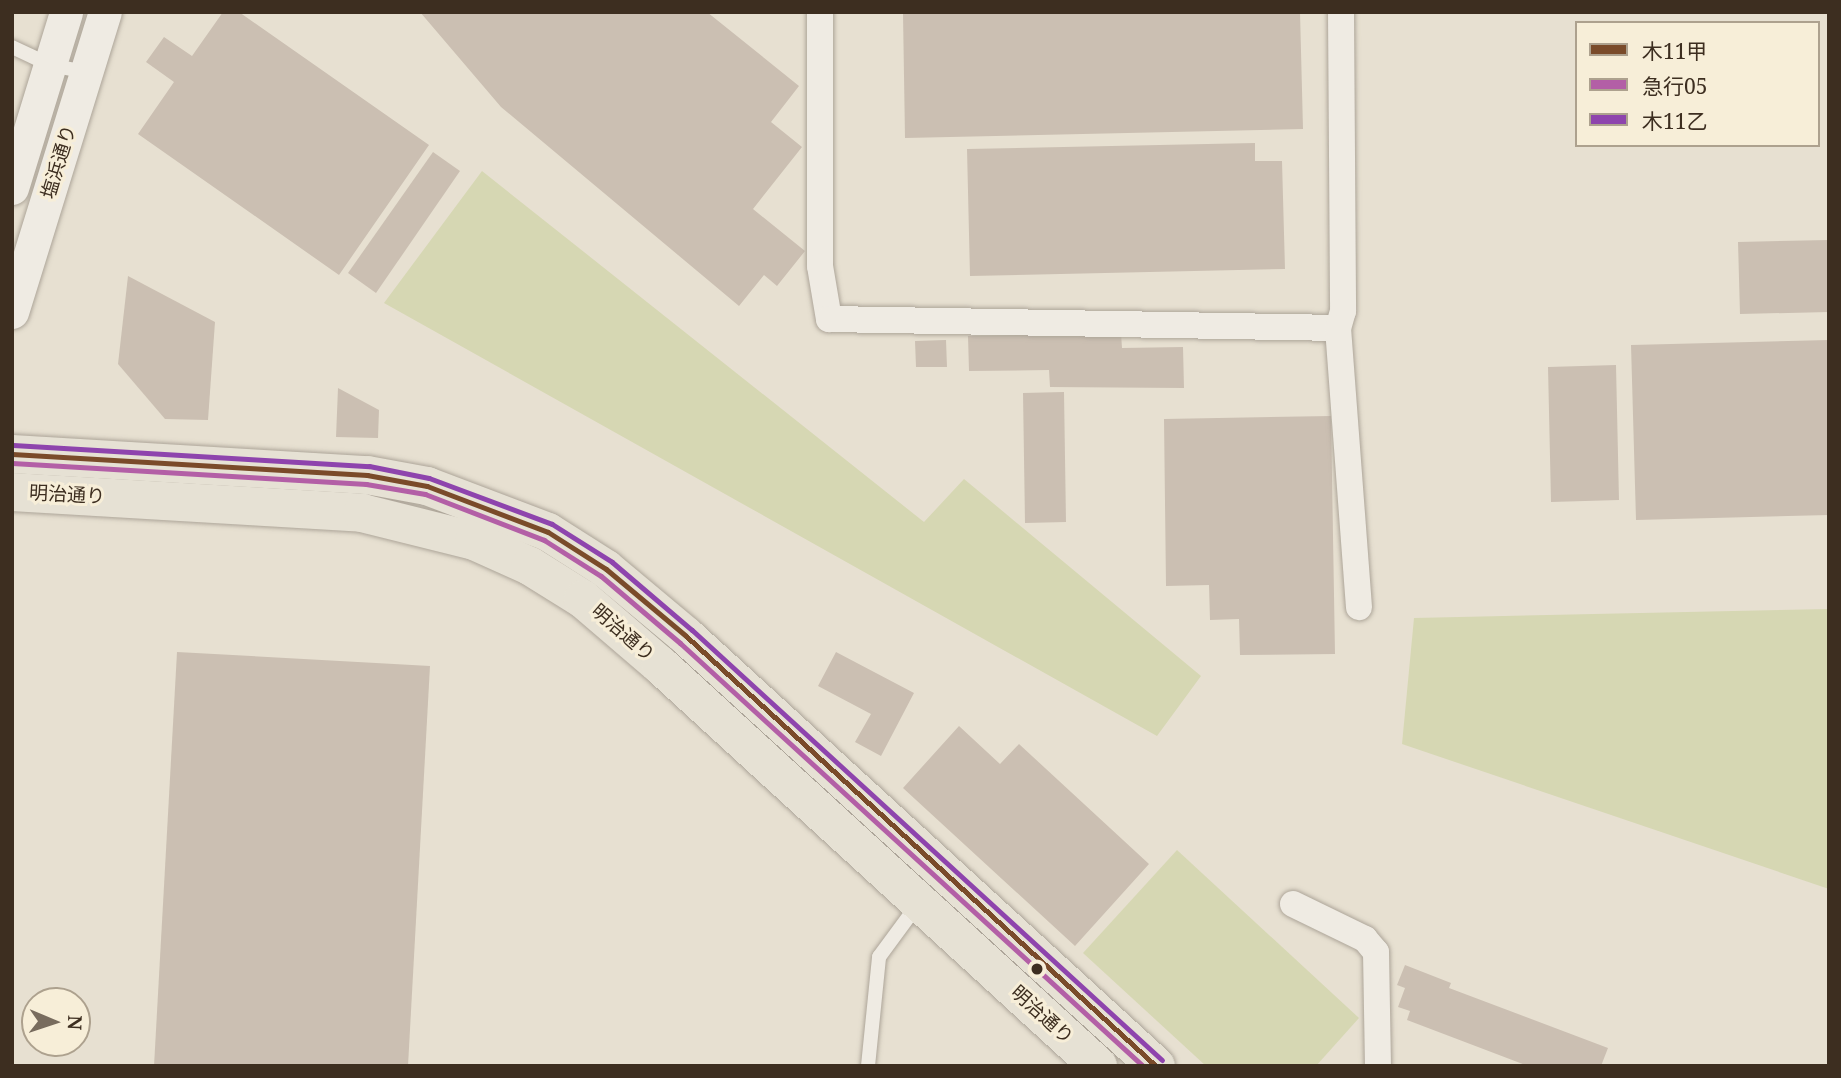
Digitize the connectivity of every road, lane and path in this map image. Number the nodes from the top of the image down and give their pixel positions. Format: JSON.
{"nodes":[{"id":1,"x":66,"y":12,"type":"edge"},
{"id":2,"x":106,"y":12,"type":"edge"},
{"id":3,"x":820,"y":12,"type":"edge"},
{"id":4,"x":1341,"y":12,"type":"edge"},
{"id":5,"x":12,"y":47,"type":"edge"},
{"id":6,"x":50,"y":65,"type":"junction"},
{"id":7,"x":87,"y":72,"type":"junction"},
{"id":8,"x":12,"y":188,"type":"edge"},
{"id":9,"x":12,"y":312,"type":"edge"},
{"id":10,"x":1338,"y":328,"type":"junction"},
{"id":11,"x":12,"y":454,"type":"edge"},
{"id":12,"x":12,"y":492,"type":"edge"},
{"id":13,"x":1359,"y":607,"type":"dead end"},
{"id":14,"x":947,"y":872,"type":"junction"},
{"id":15,"x":919,"y":903,"type":"junction"},
{"id":16,"x":1293,"y":904,"type":"dead end"},
{"id":17,"x":868,"y":1066,"type":"edge"},
{"id":18,"x":1098,"y":1066,"type":"edge"},
{"id":19,"x":1156,"y":1066,"type":"edge"},
{"id":20,"x":1378,"y":1066,"type":"edge"}],
"edges":[{"from":1,"to":6,"type":"street","name":"塩浜通り"},
{"from":2,"to":7,"type":"street","name":"塩浜通り"},
{"from":3,"to":10,"type":"street"},
{"from":4,"to":10,"type":"street"},
{"from":5,"to":6,"type":"lane"},
{"from":6,"to":7,"type":"lane"},
{"from":6,"to":8,"type":"street","name":"塩浜通り"},
{"from":7,"to":9,"type":"street","name":"塩浜通り"},
{"from":10,"to":13,"type":"street"},
{"from":11,"to":14,"type":"main road","name":"明治通り"},
{"from":12,"to":15,"type":"main road","name":"明治通り"},
{"from":14,"to":15,"type":"lane"},
{"from":14,"to":19,"type":"main road","name":"明治通り"},
{"from":15,"to":17,"type":"lane"},
{"from":15,"to":18,"type":"main road","name":"明治通り"},
{"from":16,"to":20,"type":"street"}]}
